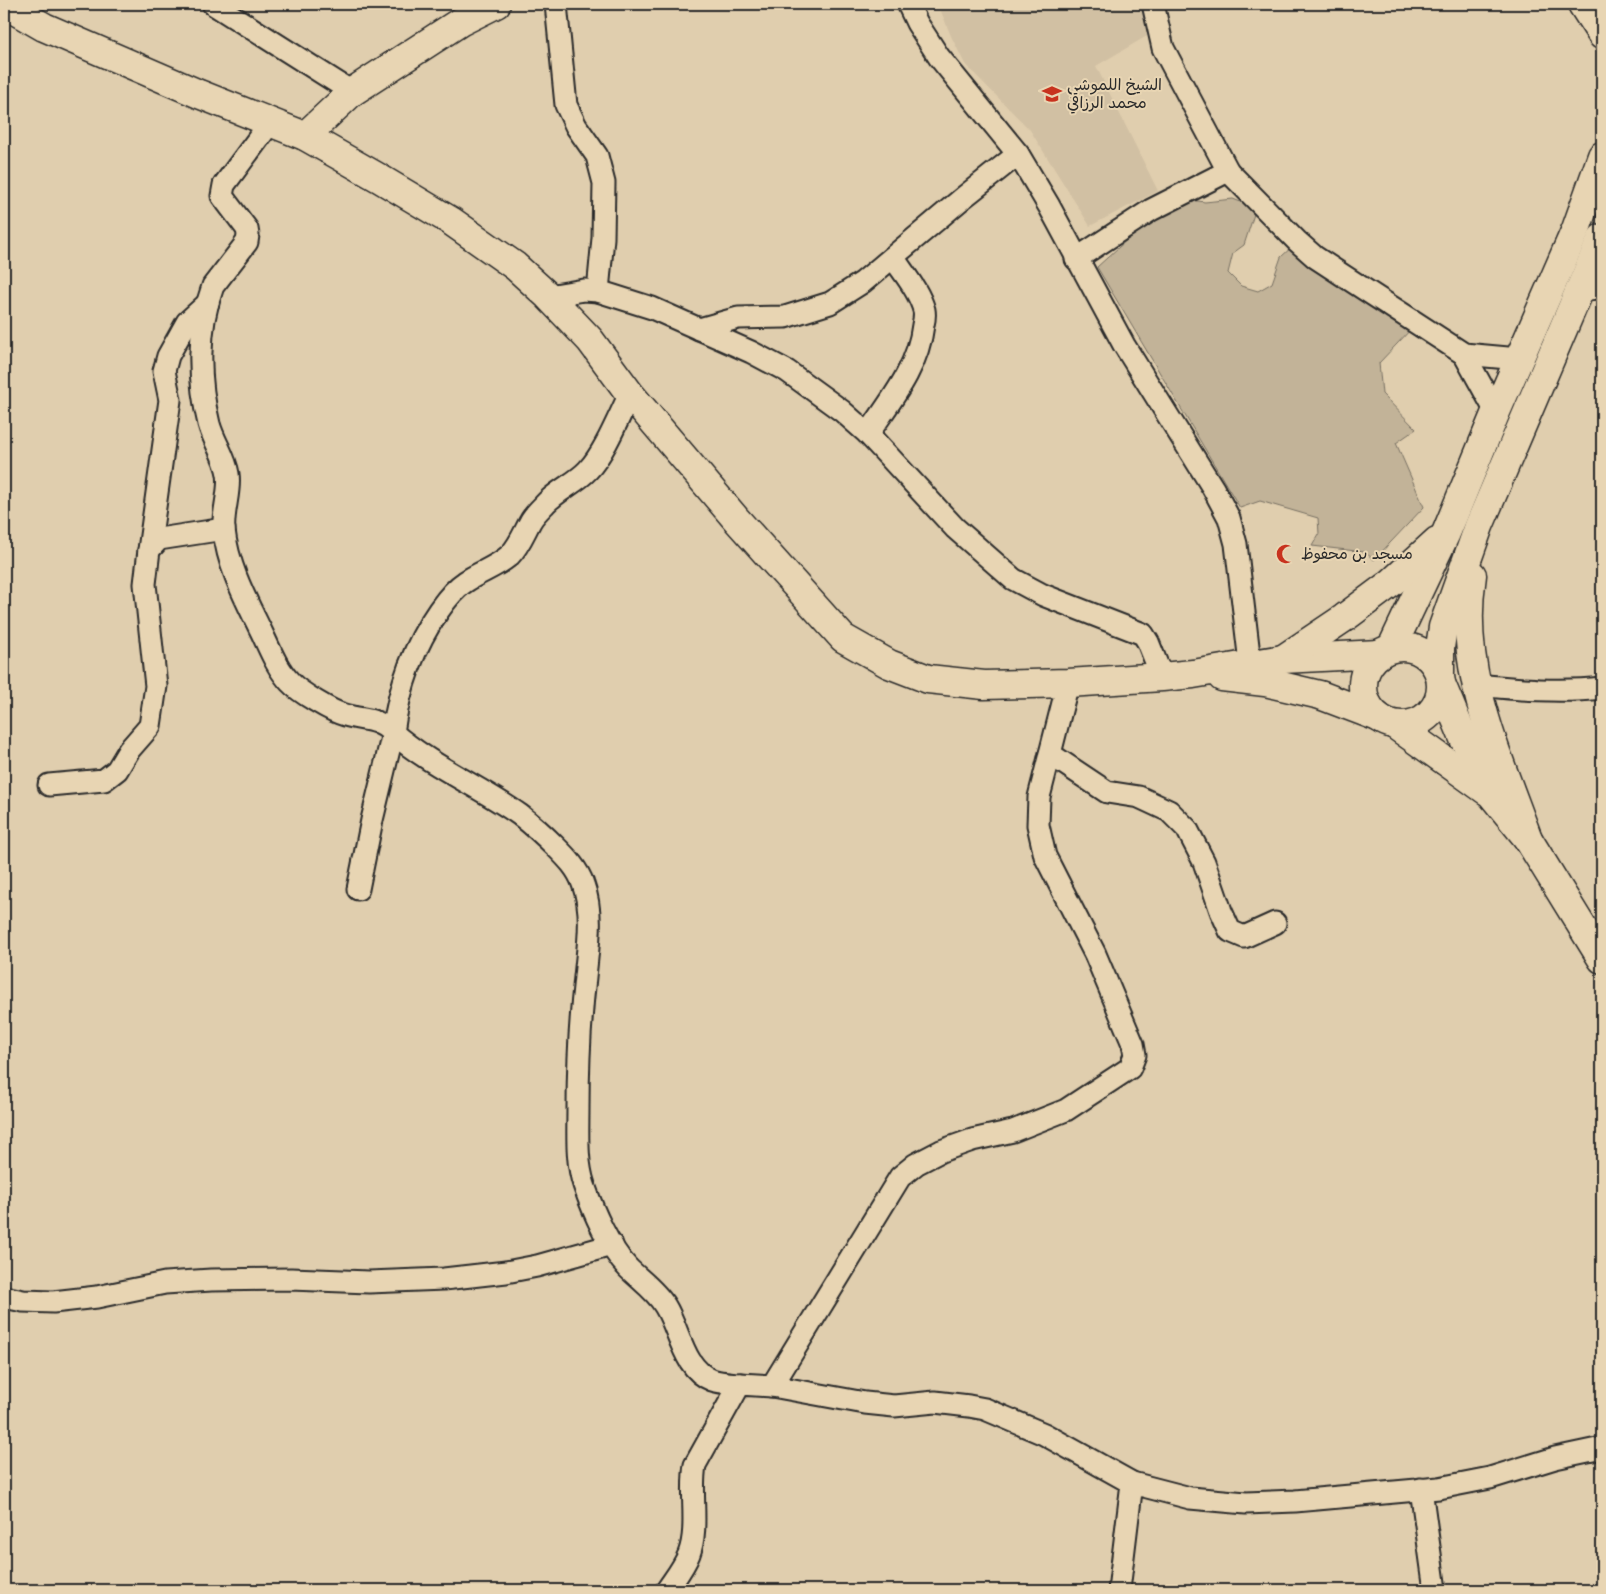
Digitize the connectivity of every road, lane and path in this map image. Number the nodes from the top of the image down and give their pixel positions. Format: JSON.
{"nodes":[{"id":1,"x":214,"y":4,"type":"edge"},
{"id":2,"x":496,"y":4,"type":"edge"},
{"id":3,"x":556,"y":4,"type":"edge"},
{"id":4,"x":908,"y":4,"type":"edge"},
{"id":5,"x":1153,"y":4,"type":"edge"},
{"id":6,"x":1582,"y":4,"type":"edge"},
{"id":7,"x":4,"y":6,"type":"edge"},
{"id":8,"x":1602,"y":35,"type":"edge"},
{"id":9,"x":352,"y":92,"type":"junction"},
{"id":10,"x":270,"y":122,"type":"junction"},
{"id":11,"x":305,"y":136,"type":"junction"},
{"id":12,"x":1018,"y":154,"type":"junction"},
{"id":13,"x":1602,"y":156,"type":"edge"},
{"id":14,"x":1228,"y":172,"type":"junction"},
{"id":15,"x":1602,"y":238,"type":"edge"},
{"id":16,"x":893,"y":258,"type":"junction"},
{"id":17,"x":1076,"y":259,"type":"junction"},
{"id":18,"x":1591,"y":289,"type":"edge"},
{"id":19,"x":598,"y":291,"type":"junction"},
{"id":20,"x":548,"y":296,"type":"junction"},
{"id":21,"x":208,"y":303,"type":"junction"},
{"id":22,"x":699,"y":329,"type":"junction"},
{"id":23,"x":1464,"y":354,"type":"junction"},
{"id":24,"x":1519,"y":359,"type":"junction"},
{"id":25,"x":630,"y":394,"type":"junction"},
{"id":26,"x":1496,"y":412,"type":"junction"},
{"id":27,"x":868,"y":434,"type":"junction"},
{"id":28,"x":1479,"y":526,"type":"junction"},
{"id":29,"x":224,"y":529,"type":"junction"},
{"id":30,"x":1446,"y":533,"type":"junction"},
{"id":31,"x":149,"y":550,"type":"junction"},
{"id":32,"x":1386,"y":650,"type":"junction"},
{"id":33,"x":1283,"y":659,"type":"junction"},
{"id":34,"x":1250,"y":663,"type":"junction"},
{"id":35,"x":1193,"y":674,"type":"junction"},
{"id":36,"x":1162,"y":677,"type":"junction"},
{"id":37,"x":1441,"y":679,"type":"junction"},
{"id":38,"x":1068,"y":683,"type":"junction"},
{"id":39,"x":1476,"y":686,"type":"junction"},
{"id":40,"x":1602,"y":688,"type":"edge"},
{"id":41,"x":1386,"y":721,"type":"junction"},
{"id":42,"x":393,"y":732,"type":"junction"},
{"id":43,"x":1050,"y":754,"type":"junction"},
{"id":44,"x":48,"y":785,"type":"dead end"},
{"id":45,"x":1492,"y":795,"type":"junction"},
{"id":46,"x":1528,"y":839,"type":"junction"},
{"id":47,"x":358,"y":888,"type":"dead end"},
{"id":48,"x":1275,"y":923,"type":"dead end"},
{"id":49,"x":1602,"y":959,"type":"edge"},
{"id":50,"x":612,"y":1245,"type":"junction"},
{"id":51,"x":4,"y":1297,"type":"edge"},
{"id":52,"x":740,"y":1384,"type":"junction"},
{"id":53,"x":772,"y":1386,"type":"junction"},
{"id":54,"x":1602,"y":1448,"type":"edge"},
{"id":55,"x":1132,"y":1483,"type":"junction"},
{"id":56,"x":1421,"y":1490,"type":"junction"},
{"id":57,"x":667,"y":1590,"type":"edge"},
{"id":58,"x":1118,"y":1590,"type":"edge"},
{"id":59,"x":1435,"y":1590,"type":"edge"}],
"edges":[{"from":1,"to":9,"type":"street"},
{"from":2,"to":9,"type":"main road"},
{"from":3,"to":19,"type":"street"},
{"from":4,"to":12,"type":"street"},
{"from":5,"to":14,"type":"street"},
{"from":6,"to":8,"type":"main road"},
{"from":7,"to":10,"type":"main road"},
{"from":9,"to":11,"type":"main road"},
{"from":10,"to":11,"type":"main road"},
{"from":10,"to":21,"type":"street"},
{"from":11,"to":20,"type":"main road"},
{"from":12,"to":16,"type":"street"},
{"from":12,"to":17,"type":"street"},
{"from":13,"to":24,"type":"main road"},
{"from":14,"to":17,"type":"street"},
{"from":14,"to":23,"type":"street"},
{"from":15,"to":18,"type":"main road"},
{"from":16,"to":22,"type":"street"},
{"from":16,"to":27,"type":"street"},
{"from":17,"to":34,"type":"street"},
{"from":18,"to":28,"type":"main road"},
{"from":19,"to":20,"type":"street"},
{"from":19,"to":22,"type":"street"},
{"from":20,"to":25,"type":"main road"},
{"from":21,"to":29,"type":"street"},
{"from":21,"to":31,"type":"street"},
{"from":22,"to":27,"type":"street"},
{"from":23,"to":24,"type":"street"},
{"from":23,"to":26,"type":"street"},
{"from":24,"to":26,"type":"main road"},
{"from":25,"to":38,"type":"main road"},
{"from":25,"to":42,"type":"street"},
{"from":26,"to":30,"type":"main road"},
{"from":27,"to":36,"type":"street"},
{"from":28,"to":37,"type":"main road"},
{"from":28,"to":39,"type":"main road"},
{"from":29,"to":31,"type":"street"},
{"from":29,"to":42,"type":"street"},
{"from":30,"to":32,"type":"main road"},
{"from":30,"to":33,"type":"main road"},
{"from":31,"to":44,"type":"street"},
{"from":32,"to":33,"type":"main road"},
{"from":32,"to":37,"type":"main road"},
{"from":32,"to":41,"type":"main road"},
{"from":33,"to":34,"type":"main road"},
{"from":34,"to":35,"type":"main road"},
{"from":35,"to":36,"type":"main road"},
{"from":35,"to":41,"type":"main road"},
{"from":36,"to":38,"type":"main road"},
{"from":37,"to":41,"type":"main road"},
{"from":37,"to":45,"type":"main road"},
{"from":38,"to":43,"type":"street"},
{"from":39,"to":40,"type":"street"},
{"from":39,"to":46,"type":"main road"},
{"from":41,"to":45,"type":"main road"},
{"from":42,"to":47,"type":"street"},
{"from":42,"to":50,"type":"street"},
{"from":43,"to":48,"type":"street"},
{"from":43,"to":53,"type":"street"},
{"from":45,"to":46,"type":"main road"},
{"from":46,"to":49,"type":"main road"},
{"from":50,"to":51,"type":"street"},
{"from":50,"to":52,"type":"street"},
{"from":52,"to":53,"type":"street"},
{"from":52,"to":57,"type":"street"},
{"from":53,"to":55,"type":"street"},
{"from":54,"to":56,"type":"street"},
{"from":55,"to":56,"type":"street"},
{"from":55,"to":58,"type":"street"},
{"from":56,"to":59,"type":"street"}]}
